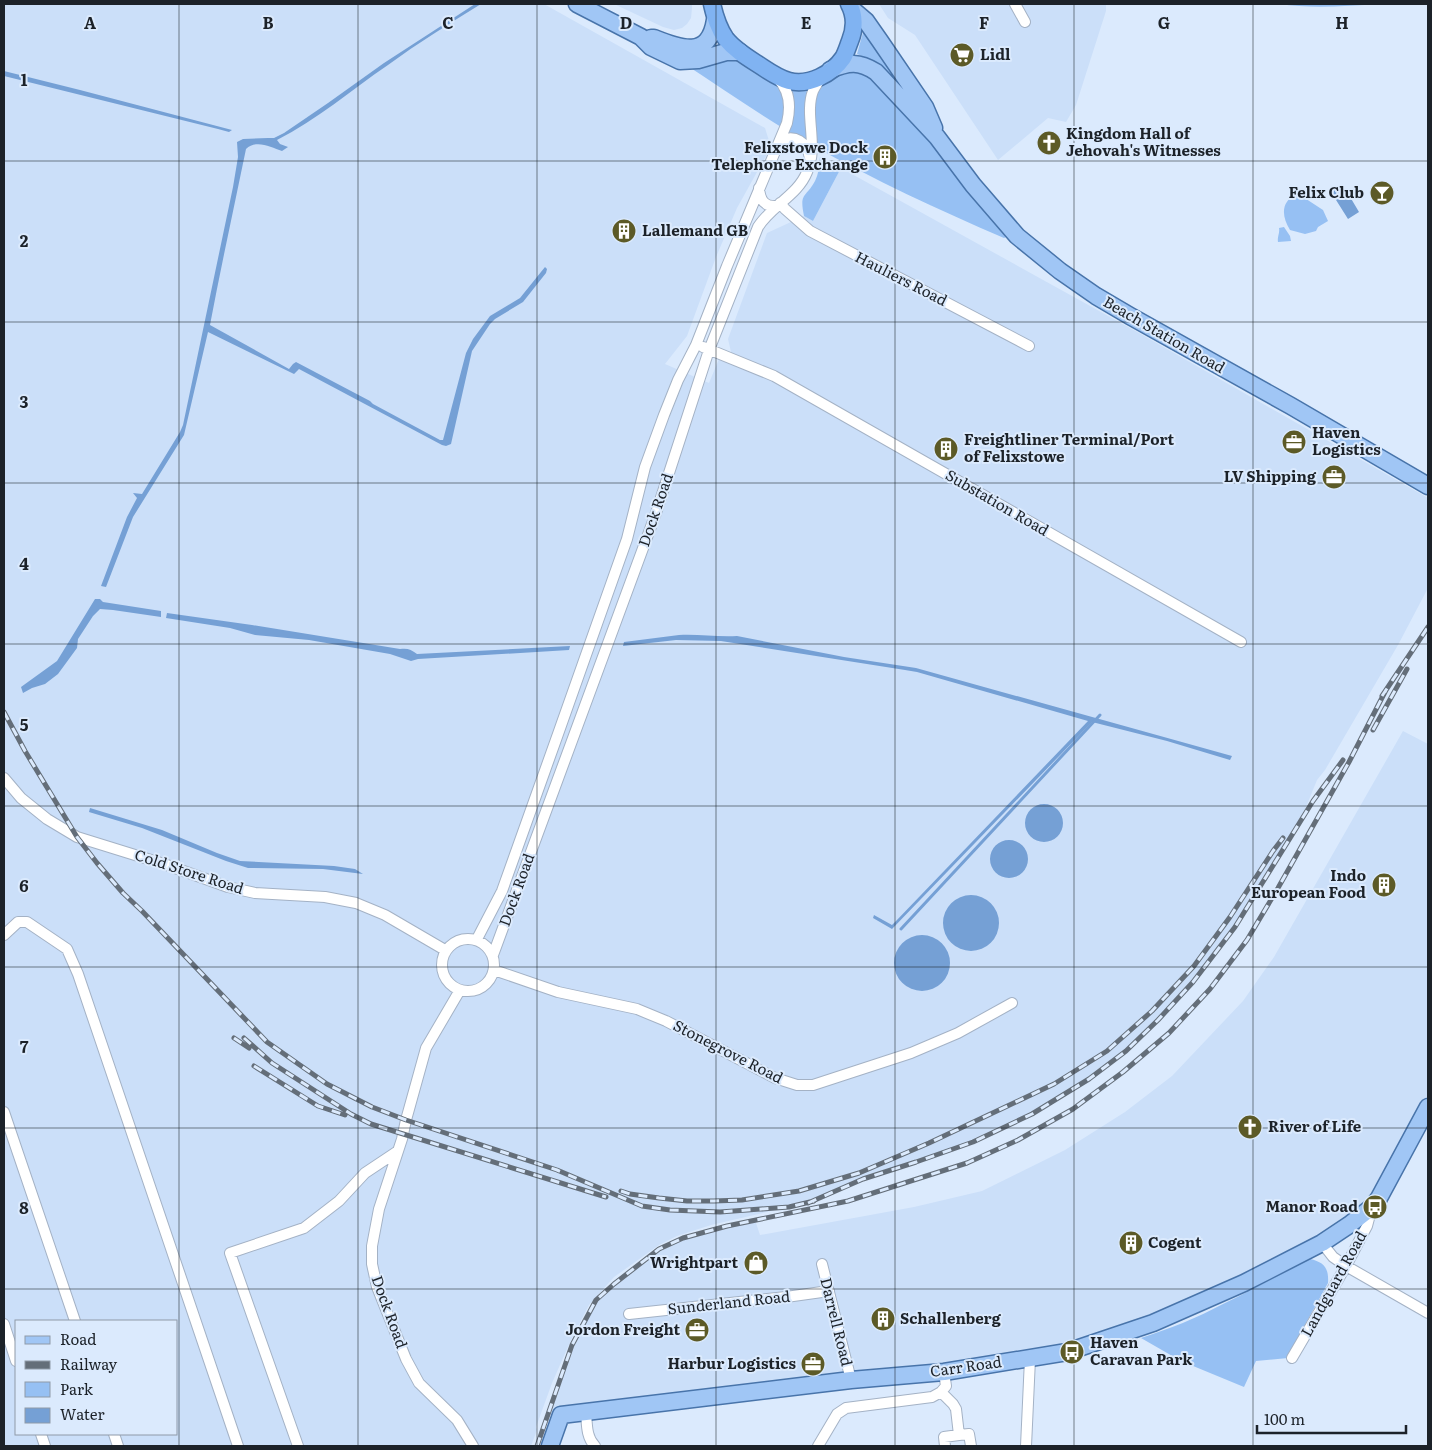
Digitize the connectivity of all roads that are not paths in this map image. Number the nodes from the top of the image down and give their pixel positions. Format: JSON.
{"nodes":[{"id":1,"x":577,"y":4,"type":"edge"},
{"id":2,"x":1015,"y":4,"type":"edge"},
{"id":3,"x":850,"y":7,"type":"edge"},
{"id":4,"x":714,"y":12,"type":"edge"},
{"id":5,"x":1025,"y":22,"type":"dead end"},
{"id":6,"x":641,"y":37,"type":"junction"},
{"id":7,"x":740,"y":52,"type":"junction"},
{"id":8,"x":826,"y":74,"type":"junction"},
{"id":9,"x":774,"y":75,"type":"junction"},
{"id":10,"x":938,"y":137,"type":"junction"},
{"id":11,"x":780,"y":141,"type":"junction"},
{"id":12,"x":811,"y":159,"type":"junction"},
{"id":13,"x":759,"y":188,"type":"junction"},
{"id":14,"x":779,"y":205,"type":"junction"},
{"id":15,"x":696,"y":344,"type":"junction"},
{"id":16,"x":1029,"y":346,"type":"dead end"},
{"id":17,"x":709,"y":350,"type":"junction"},
{"id":18,"x":1428,"y":486,"type":"edge"},
{"id":19,"x":1241,"y":642,"type":"dead end"},
{"id":20,"x":4,"y":778,"type":"edge"},
{"id":21,"x":4,"y":935,"type":"edge"},
{"id":22,"x":477,"y":939,"type":"junction"},
{"id":23,"x":445,"y":950,"type":"junction"},
{"id":24,"x":493,"y":955,"type":"junction"},
{"id":25,"x":494,"y":970,"type":"junction"},
{"id":26,"x":460,"y":990,"type":"junction"},
{"id":27,"x":1012,"y":1003,"type":"dead end"},
{"id":28,"x":1427,"y":1111,"type":"edge"},
{"id":29,"x":4,"y":1112,"type":"edge"},
{"id":30,"x":398,"y":1151,"type":"junction"},
{"id":31,"x":1372,"y":1207,"type":"junction"},
{"id":32,"x":1322,"y":1243,"type":"junction"},
{"id":33,"x":822,"y":1264,"type":"dead end"},
{"id":34,"x":1346,"y":1266,"type":"junction"},
{"id":35,"x":829,"y":1291,"type":"junction"},
{"id":36,"x":1428,"y":1313,"type":"edge"},
{"id":37,"x":629,"y":1314,"type":"dead end"},
{"id":38,"x":75,"y":1320,"type":"edge"},
{"id":39,"x":4,"y":1324,"type":"edge"},
{"id":40,"x":15,"y":1357,"type":"edge"},
{"id":41,"x":1292,"y":1358,"type":"dead end"},
{"id":42,"x":1030,"y":1359,"type":"junction"},
{"id":43,"x":944,"y":1372,"type":"junction"},
{"id":44,"x":851,"y":1380,"type":"junction"},
{"id":45,"x":941,"y":1392,"type":"junction"},
{"id":46,"x":586,"y":1412,"type":"junction"},
{"id":47,"x":959,"y":1435,"type":"junction"},
{"id":48,"x":238,"y":1446,"type":"edge"},
{"id":49,"x":298,"y":1446,"type":"edge"},
{"id":50,"x":473,"y":1446,"type":"edge"},
{"id":51,"x":550,"y":1446,"type":"edge"},
{"id":52,"x":595,"y":1446,"type":"edge"},
{"id":53,"x":818,"y":1446,"type":"edge"},
{"id":54,"x":945,"y":1446,"type":"edge"},
{"id":55,"x":971,"y":1446,"type":"edge"},
{"id":56,"x":1026,"y":1446,"type":"edge"}],
"edges":[{"from":1,"to":6,"type":"main road"},
{"from":2,"to":5,"type":"street"},
{"from":3,"to":8,"type":"highway"},
{"from":3,"to":10,"type":"main road","name":"Beach Station Road"},
{"from":4,"to":6,"type":"main road"},
{"from":4,"to":7,"type":"highway"},
{"from":6,"to":7,"type":"main road"},
{"from":7,"to":9,"type":"highway"},
{"from":8,"to":9,"type":"highway"},
{"from":8,"to":10,"type":"main road","name":"Beach Station Road"},
{"from":8,"to":12,"type":"street","name":"Dock Road"},
{"from":9,"to":11,"type":"street","name":"Dock Road"},
{"from":10,"to":18,"type":"main road","name":"Beach Station Road"},
{"from":11,"to":12,"type":"street"},
{"from":11,"to":13,"type":"street","name":"Dock Road"},
{"from":12,"to":14,"type":"street","name":"Dock Road"},
{"from":13,"to":14,"type":"street","name":"Hauliers Road"},
{"from":13,"to":15,"type":"street","name":"Dock Road"},
{"from":14,"to":16,"type":"street","name":"Hauliers Road"},
{"from":14,"to":17,"type":"street","name":"Dock Road"},
{"from":15,"to":17,"type":"street","name":"Substation Road"},
{"from":15,"to":22,"type":"street","name":"Dock Road"},
{"from":17,"to":19,"type":"street","name":"Substation Road"},
{"from":17,"to":24,"type":"street","name":"Dock Road"},
{"from":20,"to":23,"type":"street","name":"Cold Store Road"},
{"from":21,"to":48,"type":"street"},
{"from":22,"to":23,"type":"street"},
{"from":22,"to":24,"type":"street"},
{"from":23,"to":26,"type":"street"},
{"from":24,"to":25,"type":"street"},
{"from":25,"to":26,"type":"street"},
{"from":25,"to":27,"type":"street","name":"Stonegrove Road"},
{"from":26,"to":30,"type":"street","name":"Dock Road"},
{"from":28,"to":31,"type":"main road","name":"Carr Road"},
{"from":29,"to":38,"type":"street"},
{"from":30,"to":49,"type":"street"},
{"from":30,"to":50,"type":"street","name":"Dock Road"},
{"from":31,"to":32,"type":"main road","name":"Carr Road"},
{"from":31,"to":34,"type":"street","name":"Landguard Road"},
{"from":32,"to":34,"type":"street"},
{"from":32,"to":42,"type":"main road","name":"Carr Road"},
{"from":33,"to":35,"type":"street","name":"Darrell Road"},
{"from":34,"to":36,"type":"street"},
{"from":34,"to":41,"type":"street","name":"Landguard Road"},
{"from":35,"to":37,"type":"street","name":"Sunderland Road"},
{"from":35,"to":44,"type":"street","name":"Darrell Road"},
{"from":39,"to":40,"type":"street"},
{"from":42,"to":43,"type":"main road","name":"Carr Road"},
{"from":42,"to":56,"type":"street"},
{"from":43,"to":44,"type":"main road","name":"Carr Road"},
{"from":43,"to":45,"type":"street"},
{"from":44,"to":46,"type":"main road","name":"Carr Road"},
{"from":45,"to":47,"type":"street"},
{"from":45,"to":53,"type":"street"},
{"from":46,"to":51,"type":"main road","name":"Carr Road"},
{"from":46,"to":52,"type":"street"},
{"from":47,"to":54,"type":"street"},
{"from":47,"to":55,"type":"street"}]}
